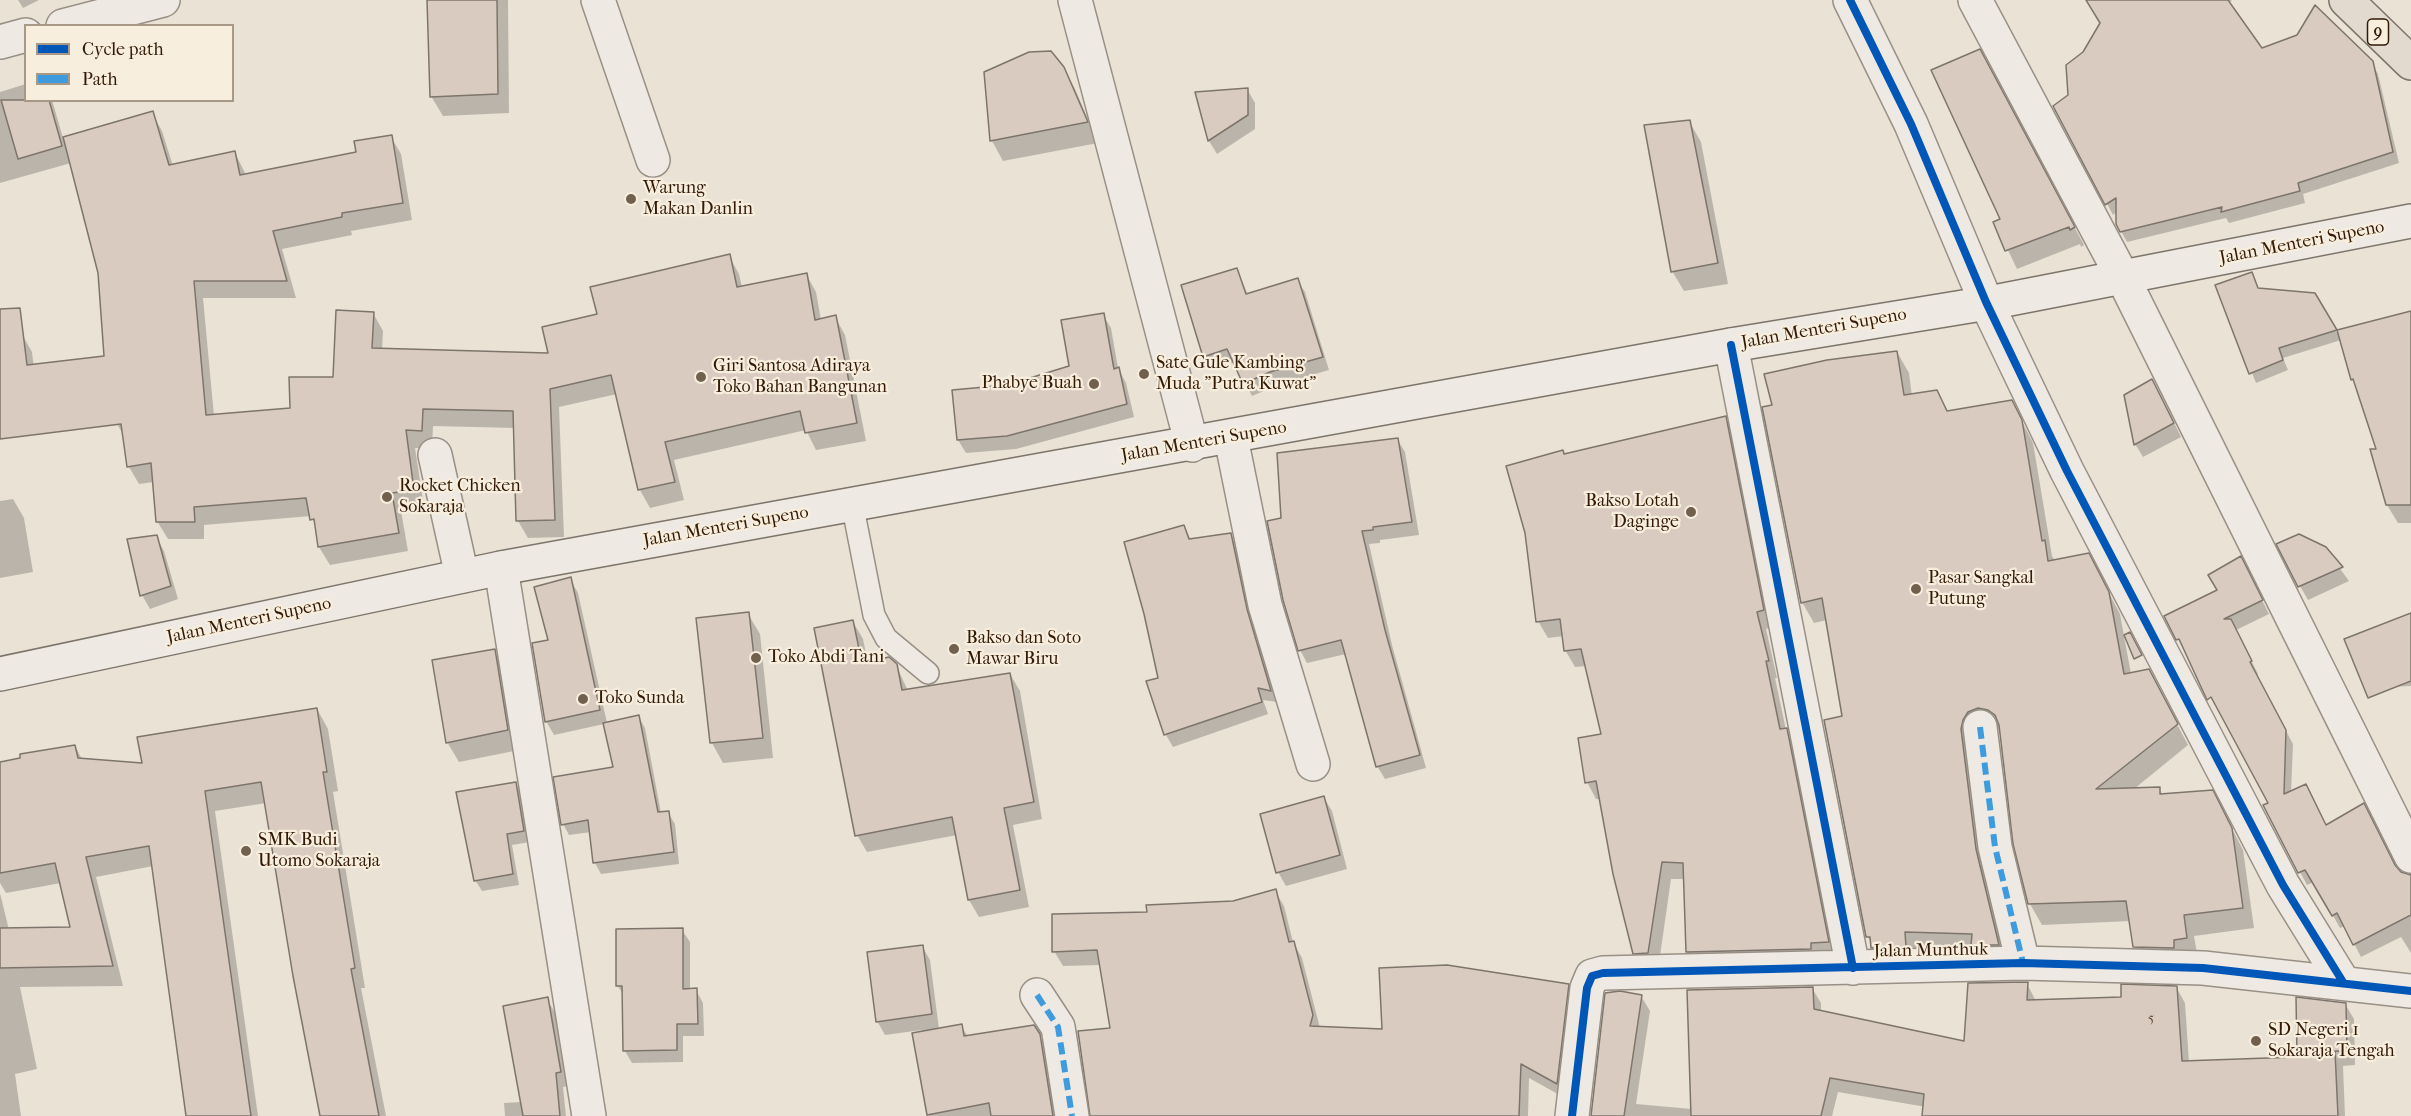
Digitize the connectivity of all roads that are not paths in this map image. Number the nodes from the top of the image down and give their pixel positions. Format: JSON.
{"nodes":[{"id":1,"x":163,"y":0,"type":"edge"},
{"id":2,"x":598,"y":0,"type":"edge"},
{"id":3,"x":1075,"y":0,"type":"edge"},
{"id":4,"x":1850,"y":0,"type":"edge"},
{"id":5,"x":1976,"y":0,"type":"edge"},
{"id":6,"x":2346,"y":0,"type":"edge"},
{"id":7,"x":71,"y":24,"type":"edge"},
{"id":8,"x":24,"y":36,"type":"edge"},
{"id":9,"x":0,"y":42,"type":"edge"},
{"id":10,"x":2411,"y":63,"type":"edge"},
{"id":11,"x":653,"y":160,"type":"dead end"},
{"id":12,"x":2411,"y":221,"type":"edge"},
{"id":13,"x":2123,"y":278,"type":"junction"},
{"id":14,"x":1986,"y":302,"type":"junction"},
{"id":15,"x":1731,"y":345,"type":"junction"},
{"id":16,"x":1231,"y":438,"type":"junction"},
{"id":17,"x":1192,"y":444,"type":"junction"},
{"id":18,"x":435,"y":454,"type":"dead end"},
{"id":19,"x":852,"y":503,"type":"junction"},
{"id":20,"x":501,"y":568,"type":"junction"},
{"id":21,"x":462,"y":576,"type":"junction"},
{"id":22,"x":928,"y":673,"type":"dead end"},
{"id":23,"x":0,"y":674,"type":"edge"},
{"id":24,"x":1980,"y":727,"type":"dead end"},
{"id":25,"x":1312,"y":764,"type":"dead end"},
{"id":26,"x":2411,"y":856,"type":"edge"},
{"id":27,"x":2023,"y":963,"type":"junction"},
{"id":28,"x":1853,"y":968,"type":"junction"},
{"id":29,"x":2343,"y":982,"type":"junction"},
{"id":30,"x":2411,"y":991,"type":"edge"},
{"id":31,"x":1037,"y":995,"type":"dead end"},
{"id":32,"x":589,"y":1116,"type":"edge"},
{"id":33,"x":1072,"y":1116,"type":"edge"},
{"id":34,"x":1572,"y":1116,"type":"edge"}],
"edges":[{"from":1,"to":7,"type":"street"},
{"from":2,"to":11,"type":"street"},
{"from":3,"to":17,"type":"street"},
{"from":4,"to":14,"type":"street"},
{"from":5,"to":13,"type":"street"},
{"from":6,"to":10,"type":"highway","number":"9"},
{"from":8,"to":9,"type":"street"},
{"from":12,"to":13,"type":"street","name":"Jalan Menteri Supeno"},
{"from":13,"to":14,"type":"street","name":"Jalan Menteri Supeno"},
{"from":13,"to":26,"type":"street"},
{"from":14,"to":15,"type":"street","name":"Jalan Menteri Supeno"},
{"from":14,"to":29,"type":"street"},
{"from":15,"to":16,"type":"street","name":"Jalan Menteri Supeno"},
{"from":15,"to":28,"type":"street"},
{"from":16,"to":17,"type":"street","name":"Jalan Menteri Supeno"},
{"from":16,"to":25,"type":"street"},
{"from":17,"to":19,"type":"street","name":"Jalan Menteri Supeno"},
{"from":18,"to":21,"type":"street"},
{"from":19,"to":20,"type":"street","name":"Jalan Menteri Supeno"},
{"from":19,"to":22,"type":"lane"},
{"from":20,"to":21,"type":"street","name":"Jalan Menteri Supeno"},
{"from":20,"to":32,"type":"street"},
{"from":21,"to":23,"type":"street","name":"Jalan Menteri Supeno"},
{"from":24,"to":27,"type":"street"},
{"from":27,"to":28,"type":"street","name":"Jalan Munthuk"},
{"from":27,"to":29,"type":"street","name":"Jalan Munthuk"},
{"from":28,"to":34,"type":"street","name":"Jalan Munthuk"},
{"from":29,"to":30,"type":"street","name":"Jalan Munthuk"},
{"from":31,"to":33,"type":"street"}]}
